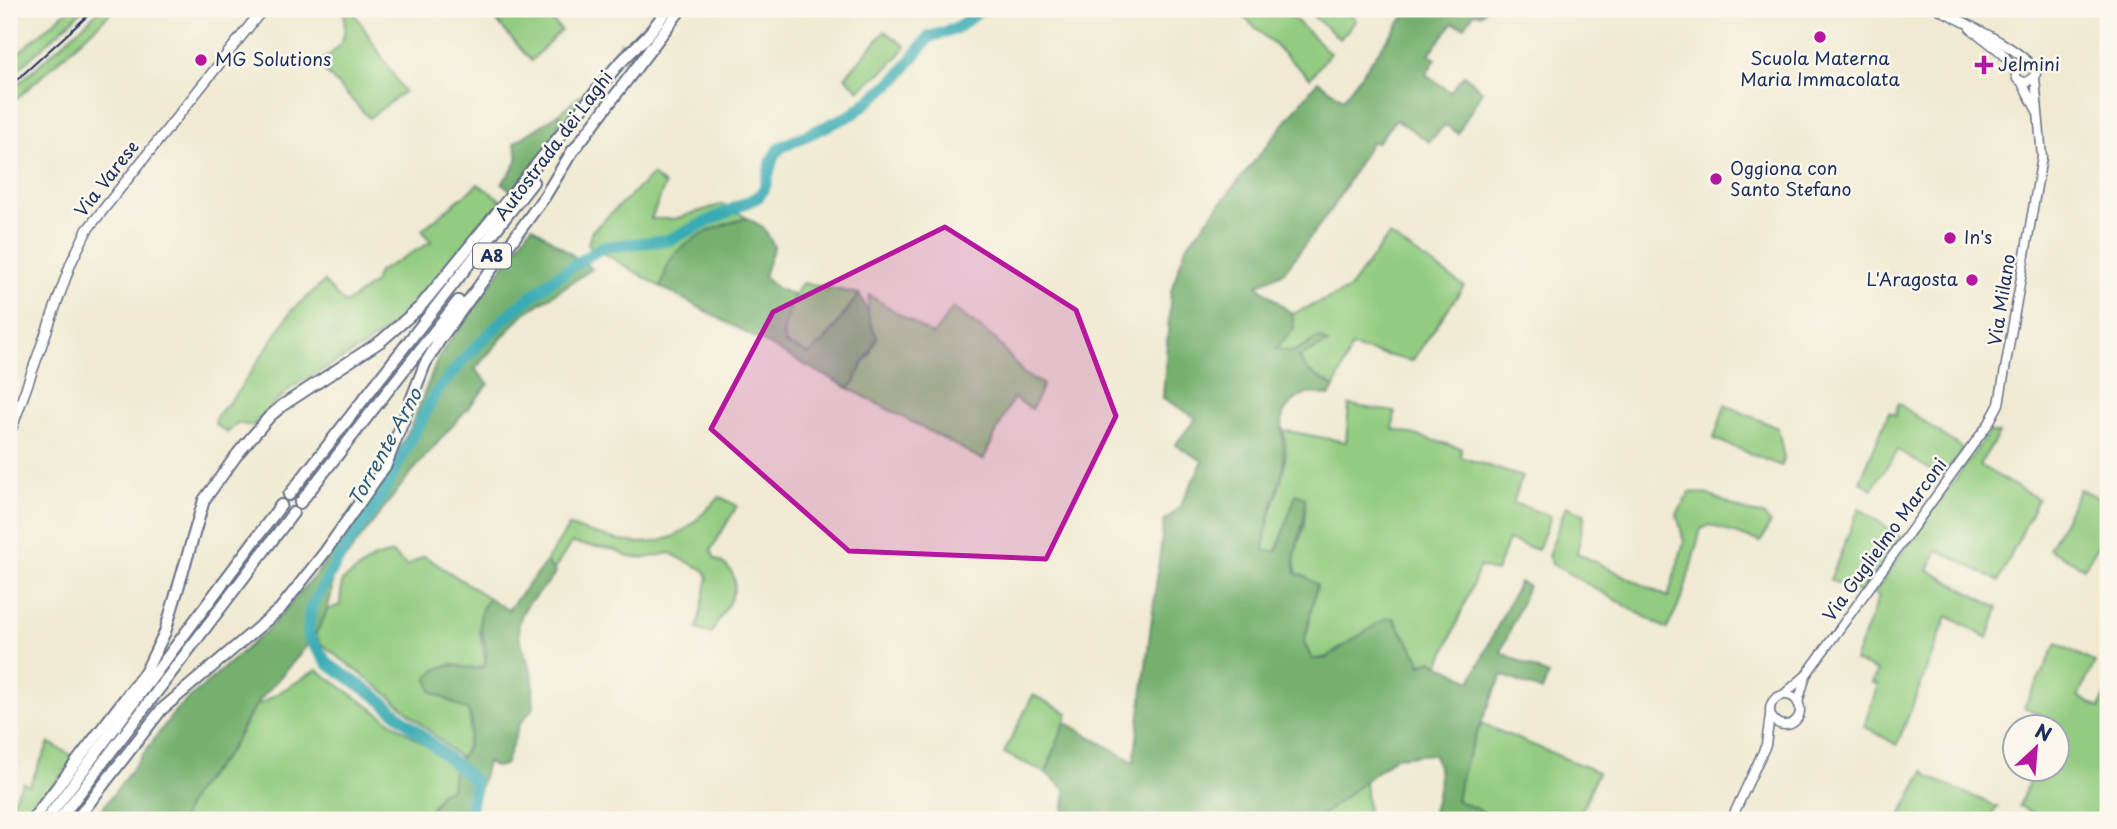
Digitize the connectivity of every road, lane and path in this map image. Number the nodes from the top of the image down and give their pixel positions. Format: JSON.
{"nodes":[{"id":1,"x":263,"y":9,"type":"edge"},
{"id":2,"x":668,"y":9,"type":"edge"},
{"id":3,"x":681,"y":9,"type":"edge"},
{"id":4,"x":1938,"y":9,"type":"edge"},
{"id":5,"x":1953,"y":17,"type":"junction"},
{"id":6,"x":648,"y":35,"type":"junction"},
{"id":7,"x":2026,"y":62,"type":"junction"},
{"id":8,"x":2015,"y":69,"type":"junction"},
{"id":9,"x":2035,"y":78,"type":"junction"},
{"id":10,"x":2022,"y":83,"type":"junction"},
{"id":11,"x":2039,"y":115,"type":"junction"},
{"id":12,"x":573,"y":150,"type":"junction"},
{"id":13,"x":1989,"y":423,"type":"joint"},
{"id":14,"x":9,"y":436,"type":"edge"},
{"id":15,"x":289,"y":495,"type":"dead end"},
{"id":16,"x":300,"y":503,"type":"dead end"},
{"id":17,"x":281,"y":505,"type":"dead end"},
{"id":18,"x":293,"y":513,"type":"dead end"},
{"id":19,"x":1806,"y":676,"type":"junction"},
{"id":20,"x":1783,"y":695,"type":"junction"},
{"id":21,"x":1798,"y":703,"type":"junction"},
{"id":22,"x":1770,"y":715,"type":"junction"},
{"id":23,"x":1782,"y":725,"type":"junction"},
{"id":24,"x":1766,"y":744,"type":"junction"},
{"id":25,"x":32,"y":820,"type":"edge"},
{"id":26,"x":46,"y":820,"type":"edge"},
{"id":27,"x":59,"y":820,"type":"edge"},
{"id":28,"x":76,"y":820,"type":"edge"},
{"id":29,"x":1731,"y":820,"type":"edge"}],
"edges":[{"from":1,"to":14,"type":"main road","name":"Via Varese"},
{"from":2,"to":6,"type":"highway","name":"Autostrada dei Laghi","number":"A8"},
{"from":3,"to":12,"type":"highway","name":"Autostrada dei Laghi","number":"A8"},
{"from":4,"to":5,"type":"street"},
{"from":5,"to":7,"type":"street"},
{"from":5,"to":8,"type":"street"},
{"from":6,"to":15,"type":"highway","name":"Autostrada dei Laghi","number":"A8"},
{"from":6,"to":25,"type":"highway"},
{"from":7,"to":8,"type":"street"},
{"from":7,"to":9,"type":"street"},
{"from":8,"to":10,"type":"street"},
{"from":9,"to":10,"type":"street"},
{"from":9,"to":11,"type":"street","name":"Via Milano"},
{"from":10,"to":11,"type":"street","name":"Via Milano"},
{"from":11,"to":13,"type":"street","name":"Via Milano"},
{"from":12,"to":16,"type":"highway","name":"Autostrada dei Laghi","number":"A8"},
{"from":12,"to":28,"type":"highway"},
{"from":13,"to":19,"type":"street","name":"Via Guglielmo Marconi"},
{"from":17,"to":26,"type":"highway"},
{"from":18,"to":27,"type":"highway"},
{"from":19,"to":20,"type":"street","name":"Via Guglielmo Marconi"},
{"from":19,"to":21,"type":"street","name":"Via Guglielmo Marconi"},
{"from":20,"to":21,"type":"street"},
{"from":20,"to":22,"type":"street"},
{"from":21,"to":23,"type":"street"},
{"from":22,"to":23,"type":"street"},
{"from":22,"to":24,"type":"street"},
{"from":23,"to":24,"type":"street"},
{"from":24,"to":29,"type":"street"}]}
